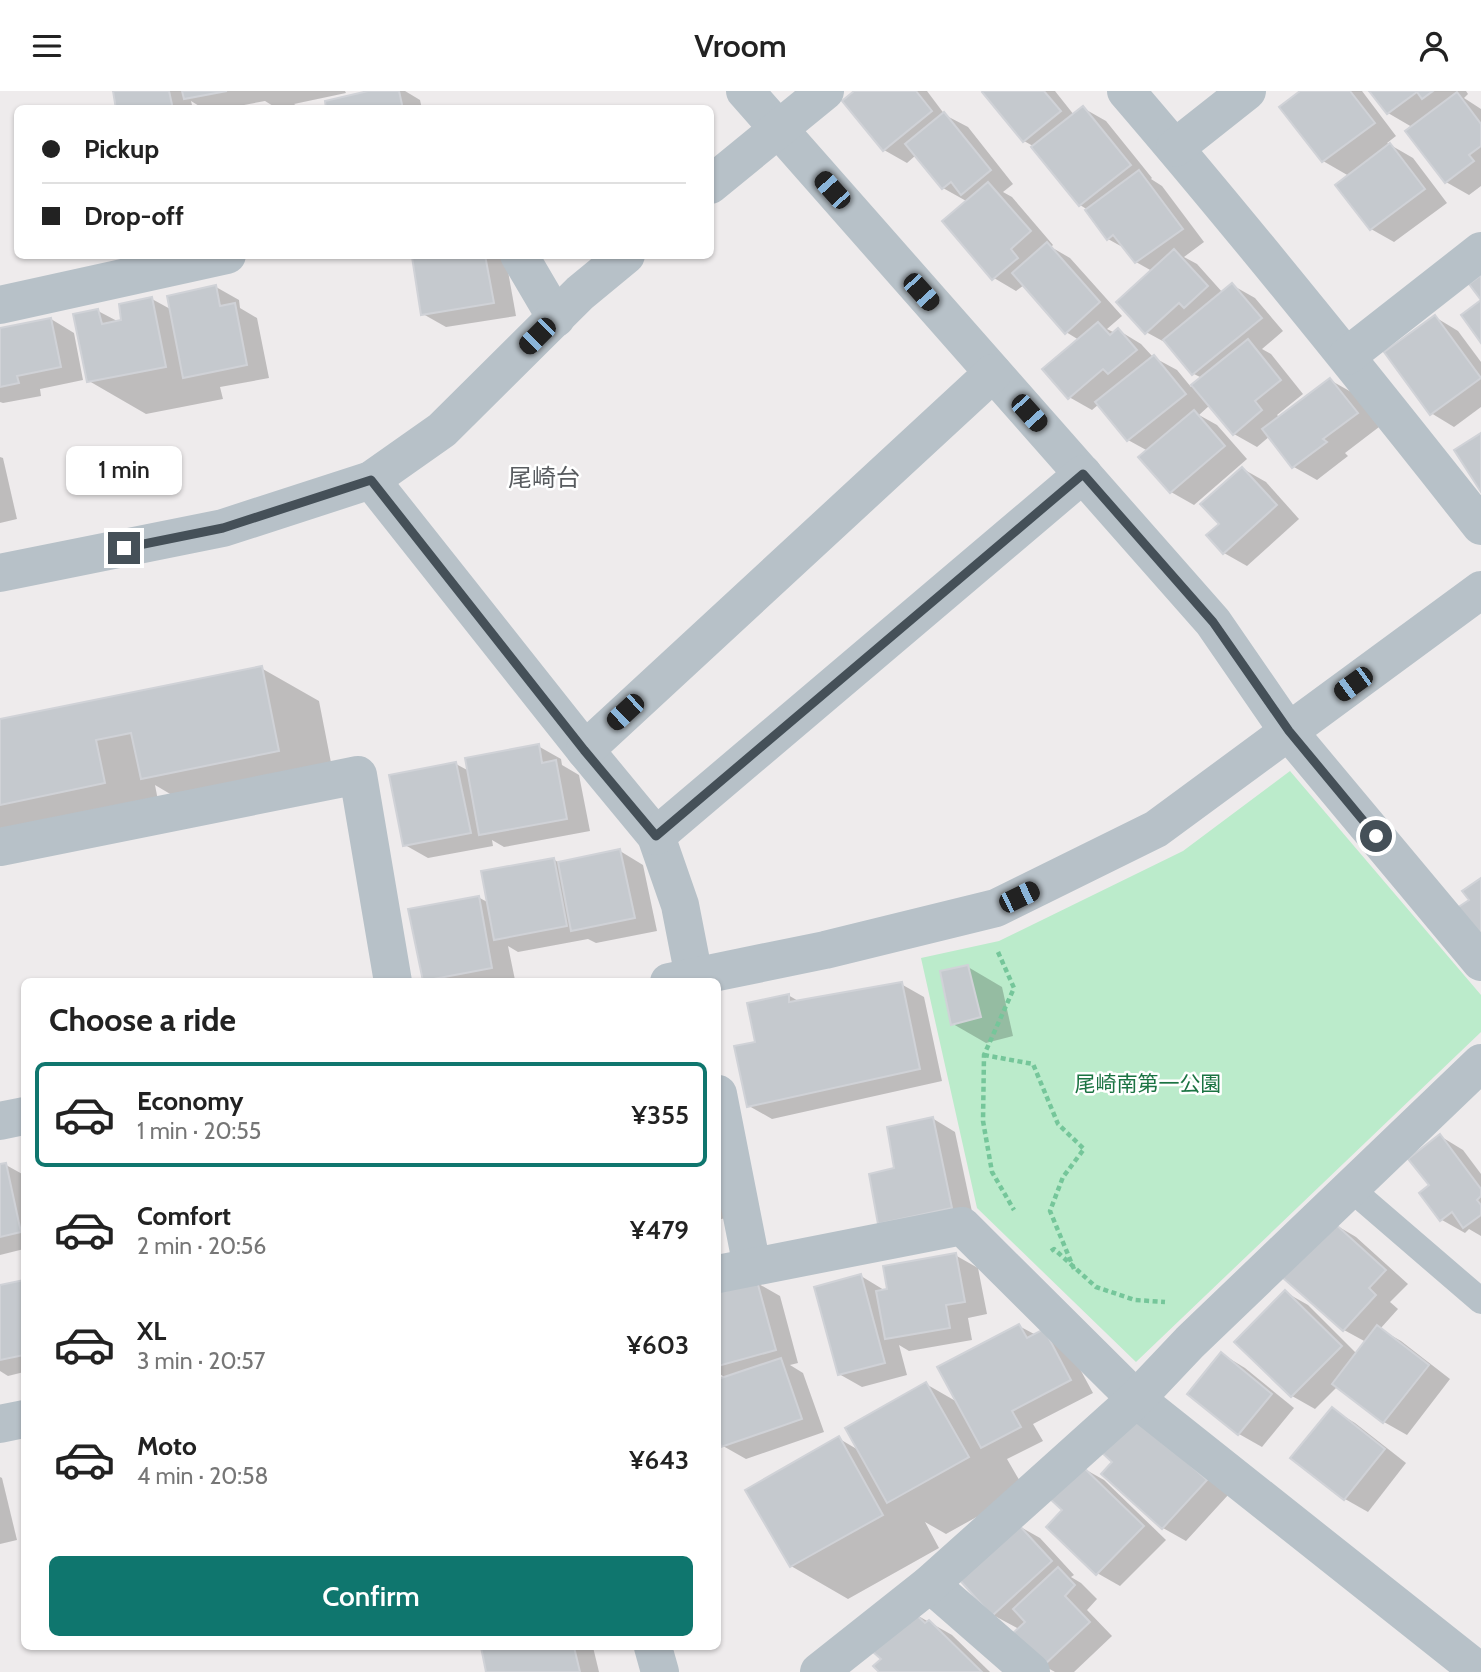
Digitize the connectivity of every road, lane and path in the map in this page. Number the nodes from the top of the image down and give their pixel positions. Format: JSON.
{"nodes":[{"id":1,"x":745,"y":91,"type":"edge"},
{"id":2,"x":825,"y":91,"type":"edge"},
{"id":3,"x":1126,"y":91,"type":"edge"},
{"id":4,"x":1247,"y":91,"type":"edge"},
{"id":5,"x":778,"y":129,"type":"junction"},
{"id":6,"x":1175,"y":148,"type":"junction"},
{"id":7,"x":714,"y":182,"type":"edge"},
{"id":8,"x":1481,"y":251,"type":"edge"},
{"id":9,"x":209,"y":259,"type":"edge"},
{"id":10,"x":521,"y":259,"type":"edge"},
{"id":11,"x":621,"y":259,"type":"edge"},
{"id":12,"x":0,"y":305,"type":"edge"},
{"id":13,"x":556,"y":318,"type":"junction"},
{"id":14,"x":1347,"y":356,"type":"junction"},
{"id":15,"x":993,"y":373,"type":"junction"},
{"id":16,"x":1083,"y":474,"type":"junction"},
{"id":17,"x":371,"y":480,"type":"junction"},
{"id":18,"x":1481,"y":526,"type":"edge"},
{"id":19,"x":0,"y":573,"type":"edge"},
{"id":20,"x":1481,"y":590,"type":"edge"},
{"id":21,"x":1289,"y":731,"type":"junction"},
{"id":22,"x":584,"y":750,"type":"junction"},
{"id":23,"x":656,"y":836,"type":"junction"},
{"id":24,"x":0,"y":847,"type":"edge"},
{"id":25,"x":980,"y":912,"type":"junction"},
{"id":26,"x":1481,"y":962,"type":"edge"},
{"id":27,"x":392,"y":978,"type":"edge"},
{"id":28,"x":686,"y":978,"type":"edge"},
{"id":29,"x":695,"y":978,"type":"edge"},
{"id":30,"x":984,"y":1055,"type":"junction"},
{"id":31,"x":1481,"y":1063,"type":"edge"},
{"id":32,"x":21,"y":1116,"type":"edge"},
{"id":33,"x":0,"y":1121,"type":"edge"},
{"id":34,"x":721,"y":1125,"type":"edge"},
{"id":35,"x":1351,"y":1189,"type":"junction"},
{"id":36,"x":1018,"y":1219,"type":"dead end"},
{"id":37,"x":1045,"y":1242,"type":"dead end"},
{"id":38,"x":1054,"y":1249,"type":"junction"},
{"id":39,"x":1074,"y":1269,"type":"junction"},
{"id":40,"x":735,"y":1271,"type":"edge"},
{"id":41,"x":1010,"y":1274,"type":"junction"},
{"id":42,"x":1481,"y":1301,"type":"edge"},
{"id":43,"x":1165,"y":1302,"type":"dead end"},
{"id":44,"x":1136,"y":1399,"type":"junction"},
{"id":45,"x":21,"y":1420,"type":"edge"},
{"id":46,"x":0,"y":1424,"type":"edge"},
{"id":47,"x":930,"y":1584,"type":"junction"},
{"id":48,"x":654,"y":1650,"type":"edge"},
{"id":49,"x":660,"y":1672,"type":"edge"},
{"id":50,"x":819,"y":1672,"type":"edge"},
{"id":51,"x":1031,"y":1672,"type":"edge"},
{"id":52,"x":1480,"y":1672,"type":"edge"}],
"edges":[{"from":1,"to":5,"type":"street"},
{"from":2,"to":5,"type":"street"},
{"from":3,"to":6,"type":"street"},
{"from":4,"to":6,"type":"street"},
{"from":5,"to":7,"type":"street"},
{"from":5,"to":15,"type":"street"},
{"from":6,"to":14,"type":"street"},
{"from":8,"to":14,"type":"street"},
{"from":9,"to":12,"type":"street"},
{"from":10,"to":13,"type":"street"},
{"from":11,"to":13,"type":"street"},
{"from":13,"to":17,"type":"street"},
{"from":14,"to":18,"type":"street"},
{"from":15,"to":16,"type":"street"},
{"from":15,"to":22,"type":"street"},
{"from":16,"to":21,"type":"street"},
{"from":16,"to":23,"type":"street"},
{"from":17,"to":19,"type":"street"},
{"from":17,"to":22,"type":"street"},
{"from":20,"to":21,"type":"street"},
{"from":21,"to":25,"type":"street"},
{"from":21,"to":26,"type":"street"},
{"from":22,"to":23,"type":"street"},
{"from":23,"to":28,"type":"street"},
{"from":24,"to":27,"type":"street"},
{"from":25,"to":29,"type":"street"},
{"from":25,"to":30,"type":"path"},
{"from":30,"to":36,"type":"path"},
{"from":30,"to":39,"type":"path"},
{"from":31,"to":35,"type":"street"},
{"from":32,"to":33,"type":"street"},
{"from":34,"to":40,"type":"street"},
{"from":35,"to":42,"type":"lane"},
{"from":35,"to":44,"type":"street"},
{"from":37,"to":38,"type":"path"},
{"from":38,"to":39,"type":"path"},
{"from":38,"to":41,"type":"path"},
{"from":39,"to":43,"type":"path"},
{"from":40,"to":41,"type":"street"},
{"from":41,"to":44,"type":"street"},
{"from":44,"to":47,"type":"street"},
{"from":44,"to":52,"type":"street"},
{"from":45,"to":46,"type":"street"},
{"from":47,"to":50,"type":"street"},
{"from":47,"to":51,"type":"street"},
{"from":48,"to":49,"type":"street"}]}
